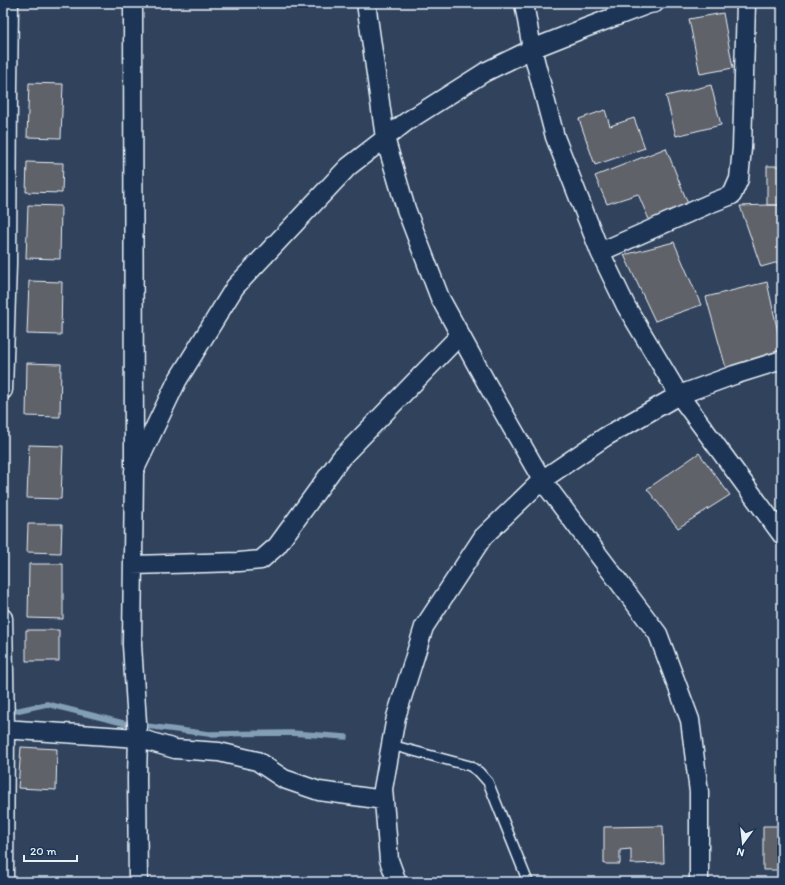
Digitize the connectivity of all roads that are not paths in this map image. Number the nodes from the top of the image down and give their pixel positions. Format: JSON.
{"nodes":[{"id":1,"x":9,"y":3,"type":"edge"},
{"id":2,"x":133,"y":3,"type":"edge"},
{"id":3,"x":366,"y":3,"type":"edge"},
{"id":4,"x":524,"y":3,"type":"edge"},
{"id":5,"x":655,"y":3,"type":"edge"},
{"id":6,"x":746,"y":3,"type":"edge"},
{"id":7,"x":532,"y":49,"type":"junction"},
{"id":8,"x":6,"y":89,"type":"edge"},
{"id":9,"x":385,"y":138,"type":"junction"},
{"id":10,"x":600,"y":252,"type":"junction"},
{"id":11,"x":460,"y":335,"type":"junction"},
{"id":12,"x":782,"y":360,"type":"edge"},
{"id":13,"x":3,"y":390,"type":"edge"},
{"id":14,"x":679,"y":396,"type":"junction"},
{"id":15,"x":134,"y":471,"type":"junction"},
{"id":16,"x":542,"y":480,"type":"junction"},
{"id":17,"x":775,"y":515,"type":"edge"},
{"id":18,"x":782,"y":535,"type":"edge"},
{"id":19,"x":132,"y":565,"type":"junction"},
{"id":20,"x":3,"y":618,"type":"edge"},
{"id":21,"x":4,"y":729,"type":"edge"},
{"id":22,"x":138,"y":738,"type":"junction"},
{"id":23,"x":391,"y":745,"type":"junction"},
{"id":24,"x":384,"y":800,"type":"junction"},
{"id":25,"x":4,"y":882,"type":"edge"},
{"id":26,"x":138,"y":882,"type":"edge"},
{"id":27,"x":397,"y":882,"type":"edge"},
{"id":28,"x":528,"y":882,"type":"edge"},
{"id":29,"x":699,"y":882,"type":"edge"}],
"edges":[{"from":1,"to":8,"type":"street"},
{"from":2,"to":15,"type":"street"},
{"from":3,"to":9,"type":"street"},
{"from":4,"to":7,"type":"street"},
{"from":5,"to":7,"type":"street"},
{"from":6,"to":10,"type":"street"},
{"from":7,"to":9,"type":"street"},
{"from":7,"to":10,"type":"street"},
{"from":8,"to":13,"type":"street"},
{"from":9,"to":11,"type":"street"},
{"from":9,"to":15,"type":"street"},
{"from":10,"to":14,"type":"street"},
{"from":11,"to":16,"type":"street"},
{"from":11,"to":19,"type":"street"},
{"from":12,"to":14,"type":"street"},
{"from":14,"to":16,"type":"street"},
{"from":14,"to":17,"type":"street"},
{"from":15,"to":19,"type":"street"},
{"from":16,"to":23,"type":"street"},
{"from":16,"to":29,"type":"street"},
{"from":17,"to":18,"type":"street"},
{"from":19,"to":22,"type":"street"},
{"from":20,"to":21,"type":"street"},
{"from":21,"to":22,"type":"street"},
{"from":21,"to":25,"type":"street"},
{"from":22,"to":24,"type":"street"},
{"from":22,"to":26,"type":"street"},
{"from":23,"to":24,"type":"street"},
{"from":23,"to":28,"type":"lane"},
{"from":24,"to":27,"type":"street"}]}
